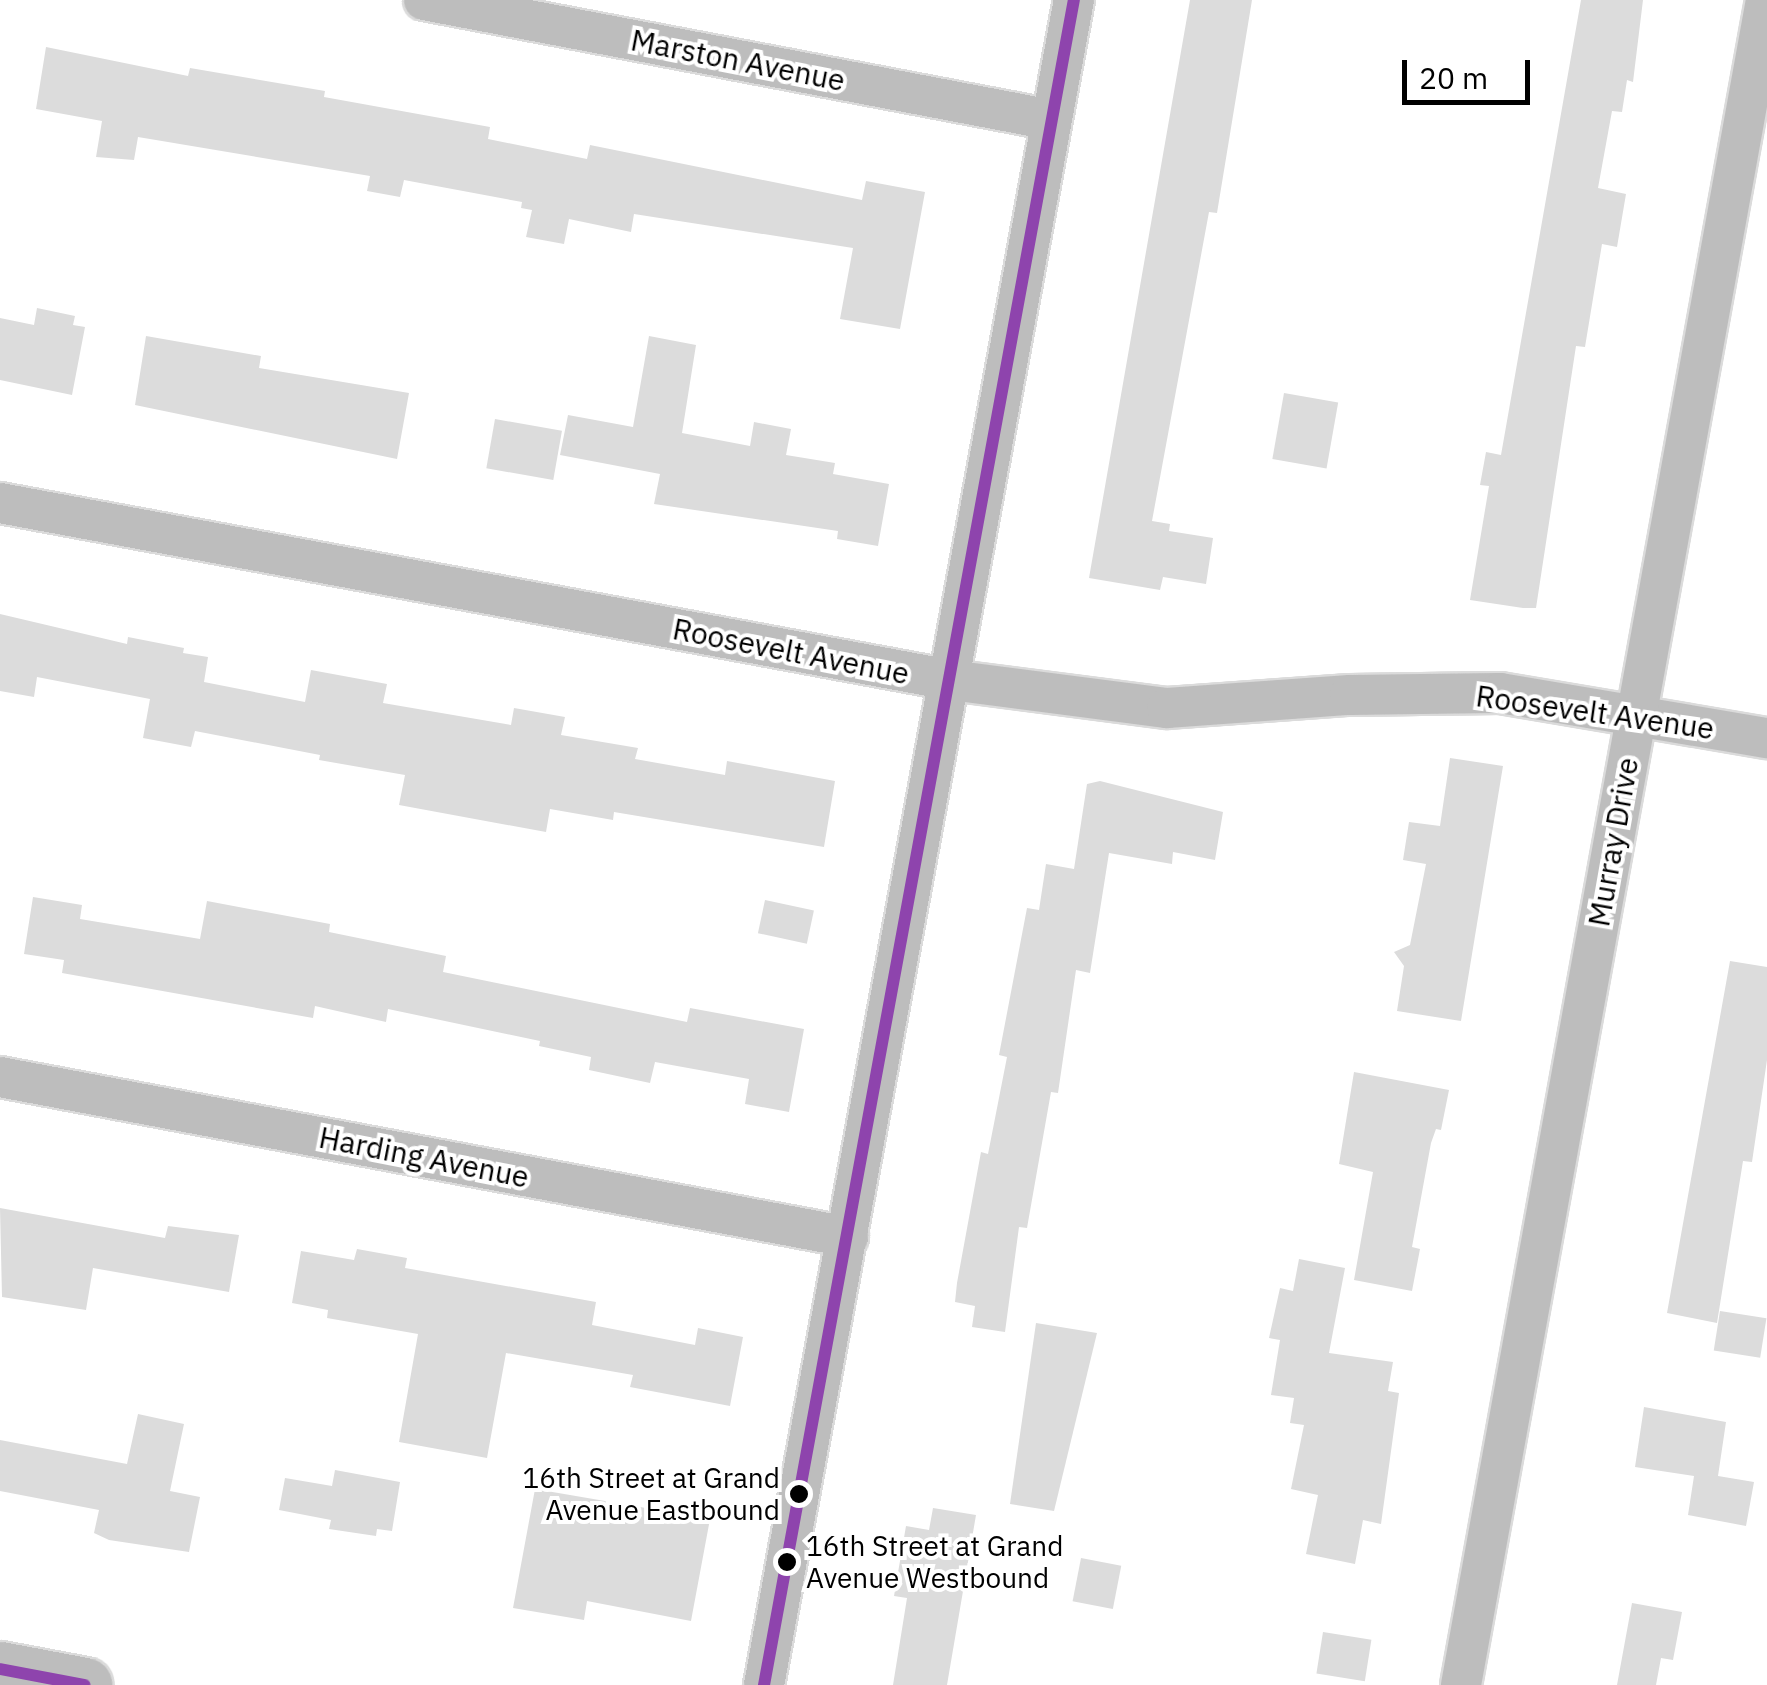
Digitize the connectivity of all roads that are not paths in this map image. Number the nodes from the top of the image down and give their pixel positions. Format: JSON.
{"nodes":[{"id":1,"x":424,"y":0,"type":"edge"},
{"id":2,"x":1074,"y":0,"type":"edge"},
{"id":3,"x":1766,"y":0,"type":"edge"},
{"id":4,"x":1052,"y":120,"type":"junction"},
{"id":5,"x":0,"y":504,"type":"edge"},
{"id":6,"x":950,"y":680,"type":"junction"},
{"id":7,"x":1637,"y":712,"type":"junction"},
{"id":8,"x":1767,"y":738,"type":"edge"},
{"id":9,"x":0,"y":1077,"type":"edge"},
{"id":10,"x":848,"y":1236,"type":"junction"},
{"id":11,"x":0,"y":1669,"type":"edge"},
{"id":12,"x":85,"y":1685,"type":"edge"},
{"id":13,"x":764,"y":1685,"type":"edge"},
{"id":14,"x":1462,"y":1685,"type":"edge"}],
"edges":[{"from":1,"to":4,"type":"street","name":"Marston Avenue"},
{"from":2,"to":4,"type":"street"},
{"from":3,"to":7,"type":"street","name":"Murray Drive"},
{"from":4,"to":6,"type":"street"},
{"from":5,"to":6,"type":"street","name":"Roosevelt Avenue"},
{"from":6,"to":7,"type":"street","name":"Roosevelt Avenue"},
{"from":6,"to":10,"type":"street"},
{"from":7,"to":8,"type":"street","name":"Roosevelt Avenue"},
{"from":7,"to":14,"type":"street","name":"Murray Drive"},
{"from":9,"to":10,"type":"street","name":"Harding Avenue"},
{"from":10,"to":13,"type":"street"},
{"from":11,"to":12,"type":"main road"}]}
